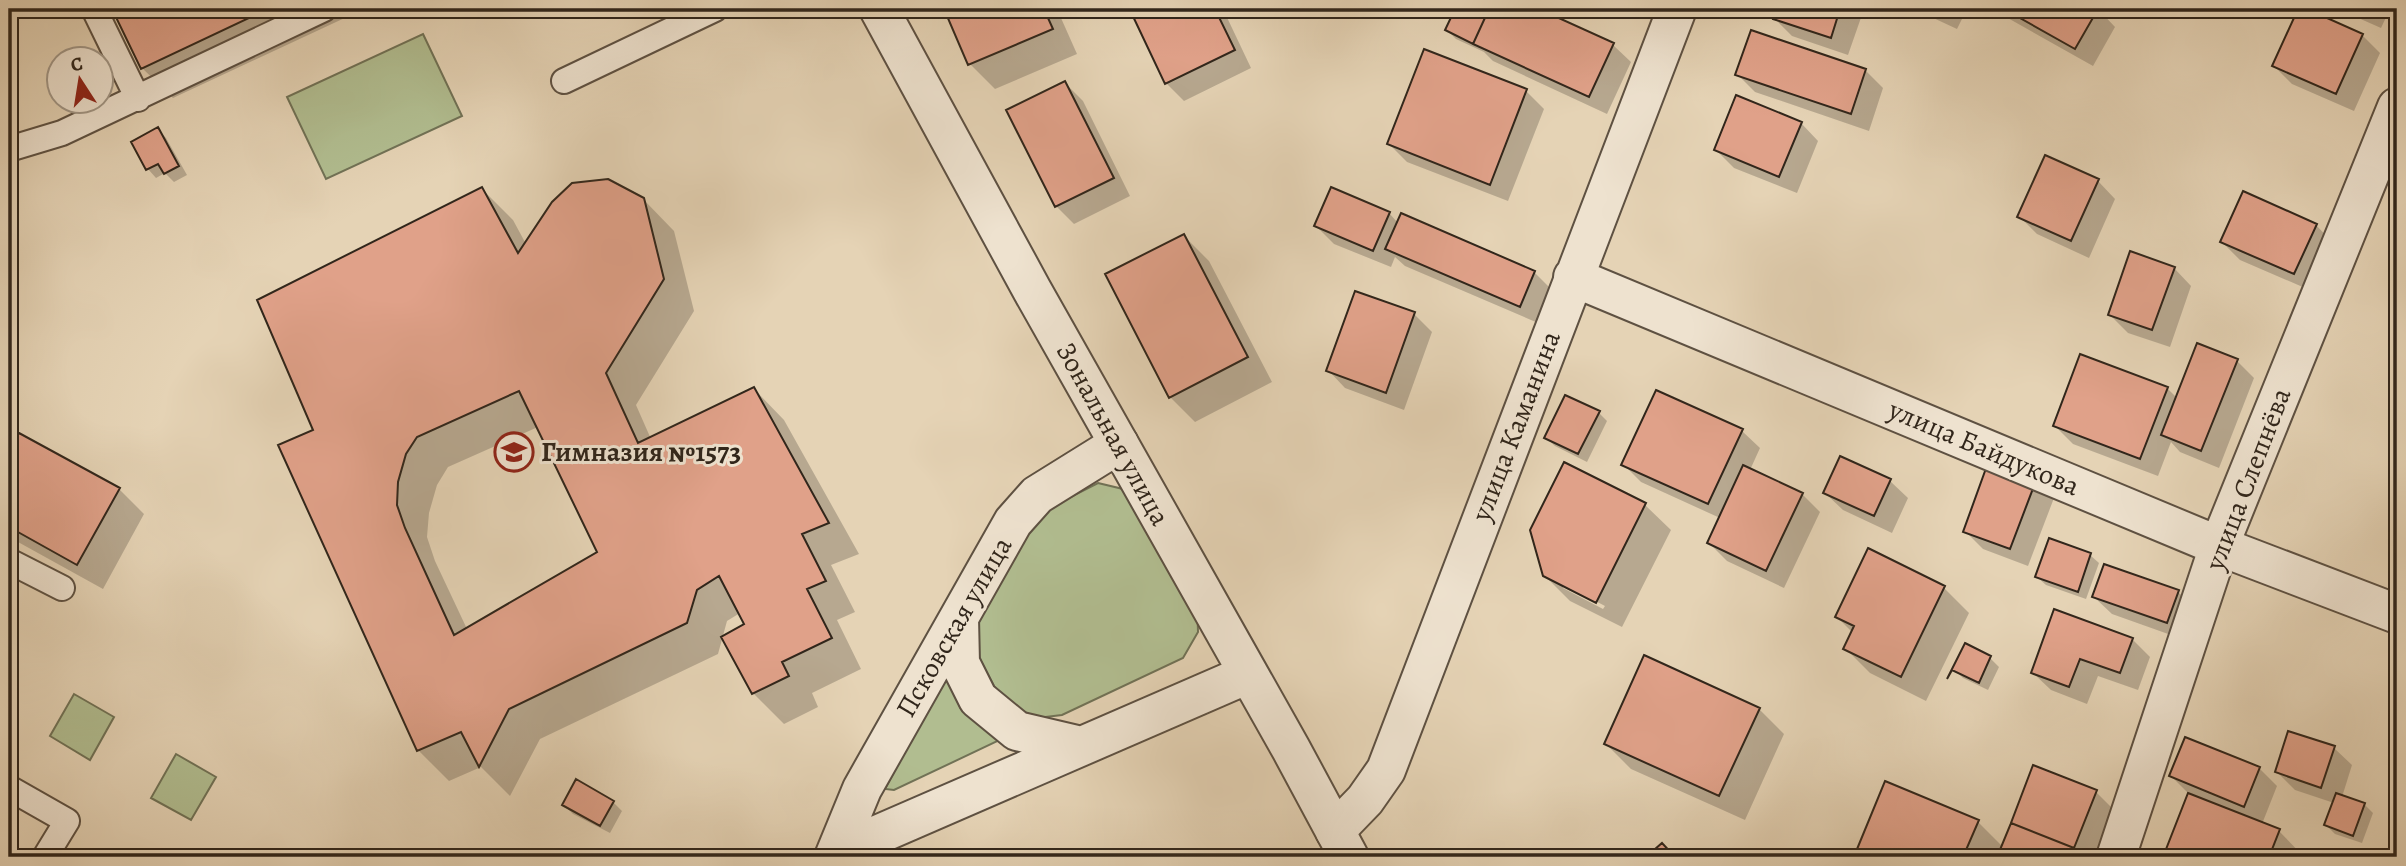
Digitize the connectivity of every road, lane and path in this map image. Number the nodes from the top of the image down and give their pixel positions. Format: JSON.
{"nodes":[{"id":1,"x":94,"y":9,"type":"edge"},
{"id":2,"x":324,"y":9,"type":"edge"},
{"id":3,"x":715,"y":9,"type":"edge"},
{"id":4,"x":879,"y":9,"type":"edge"},
{"id":5,"x":1677,"y":9,"type":"edge"},
{"id":6,"x":564,"y":81,"type":"dead end"},
{"id":7,"x":138,"y":99,"type":"junction"},
{"id":8,"x":2397,"y":107,"type":"edge"},
{"id":9,"x":9,"y":149,"type":"edge"},
{"id":10,"x":1573,"y":277,"type":"junction"},
{"id":11,"x":1119,"y":444,"type":"junction"},
{"id":12,"x":2219,"y":546,"type":"junction"},
{"id":13,"x":9,"y":561,"type":"edge"},
{"id":14,"x":62,"y":588,"type":"dead end"},
{"id":15,"x":2397,"y":614,"type":"edge"},
{"id":16,"x":959,"y":618,"type":"junction"},
{"id":17,"x":1248,"y":674,"type":"junction"},
{"id":18,"x":1081,"y":746,"type":"junction"},
{"id":19,"x":9,"y":788,"type":"edge"},
{"id":20,"x":1342,"y":844,"type":"edge"},
{"id":21,"x":836,"y":854,"type":"edge"},
{"id":22,"x":45,"y":857,"type":"edge"},
{"id":23,"x":2116,"y":857,"type":"edge"}],
"edges":[{"from":1,"to":7,"type":"lane"},
{"from":2,"to":7,"type":"lane"},
{"from":3,"to":6,"type":"lane"},
{"from":4,"to":11,"type":"street","name":"Зональная улица"},
{"from":5,"to":10,"type":"street","name":"улица Каманина"},
{"from":7,"to":9,"type":"lane"},
{"from":8,"to":12,"type":"street","name":"улица Слепнёва"},
{"from":10,"to":12,"type":"street","name":"улица Байдукова"},
{"from":10,"to":20,"type":"street","name":"улица Каманина"},
{"from":11,"to":16,"type":"street","name":"Псковская улица"},
{"from":11,"to":17,"type":"street","name":"Зональная улица"},
{"from":12,"to":15,"type":"street","name":"улица Байдукова"},
{"from":12,"to":23,"type":"street","name":"улица Слепнёва"},
{"from":13,"to":14,"type":"lane"},
{"from":16,"to":18,"type":"street"},
{"from":16,"to":21,"type":"street","name":"Псковская улица"},
{"from":17,"to":18,"type":"street","name":"Псковская улица"},
{"from":17,"to":20,"type":"street","name":"Зональная улица"},
{"from":18,"to":21,"type":"street","name":"Псковская улица"},
{"from":19,"to":22,"type":"lane"}]}
